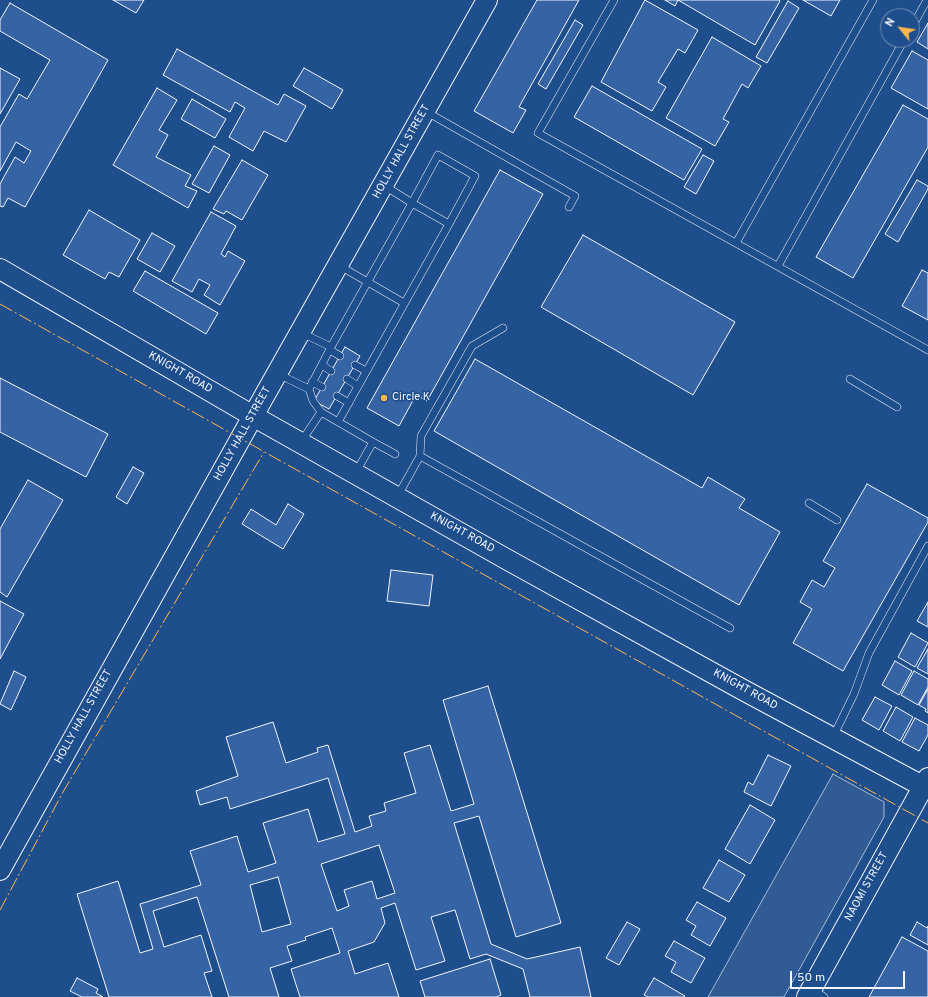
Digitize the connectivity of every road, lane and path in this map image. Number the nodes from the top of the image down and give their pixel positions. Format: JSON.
{"nodes":[{"id":1,"x":487,"y":0,"type":"edge"},
{"id":2,"x":614,"y":0,"type":"edge"},
{"id":3,"x":873,"y":0,"type":"edge"},
{"id":4,"x":927,"y":0,"type":"edge"},
{"id":5,"x":920,"y":12,"type":"edge"},
{"id":6,"x":900,"y":48,"type":"edge"},
{"id":7,"x":425,"y":110,"type":"junction"},
{"id":8,"x":383,"y":185,"type":"junction"},
{"id":9,"x":412,"y":203,"type":"junction"},
{"id":10,"x":569,"y":207,"type":"dead end"},
{"id":11,"x":449,"y":224,"type":"junction"},
{"id":12,"x":736,"y":243,"type":"junction"},
{"id":13,"x":338,"y":265,"type":"junction"},
{"id":14,"x":778,"y":266,"type":"junction"},
{"id":15,"x":0,"y":269,"type":"edge"},
{"id":16,"x":368,"y":282,"type":"junction"},
{"id":17,"x":404,"y":303,"type":"junction"},
{"id":18,"x":502,"y":328,"type":"dead end"},
{"id":19,"x":300,"y":332,"type":"junction"},
{"id":20,"x":331,"y":349,"type":"junction"},
{"id":21,"x":928,"y":350,"type":"edge"},
{"id":22,"x":340,"y":356,"type":"dead end"},
{"id":23,"x":355,"y":364,"type":"dead end"},
{"id":24,"x":322,"y":365,"type":"junction"},
{"id":25,"x":331,"y":371,"type":"dead end"},
{"id":26,"x":366,"y":371,"type":"junction"},
{"id":27,"x":276,"y":373,"type":"junction"},
{"id":28,"x":850,"y":378,"type":"dead end"},
{"id":29,"x":347,"y":379,"type":"dead end"},
{"id":30,"x":310,"y":385,"type":"junction"},
{"id":31,"x":358,"y":386,"type":"junction"},
{"id":32,"x":322,"y":387,"type":"dead end"},
{"id":33,"x":337,"y":396,"type":"dead end"},
{"id":34,"x":349,"y":403,"type":"junction"},
{"id":35,"x":897,"y":407,"type":"dead end"},
{"id":36,"x":320,"y":412,"type":"junction"},
{"id":37,"x":253,"y":416,"type":"junction"},
{"id":38,"x":338,"y":422,"type":"junction"},
{"id":39,"x":301,"y":442,"type":"junction"},
{"id":40,"x":373,"y":442,"type":"junction"},
{"id":41,"x":395,"y":454,"type":"dead end"},
{"id":42,"x":420,"y":456,"type":"junction"},
{"id":43,"x":355,"y":473,"type":"junction"},
{"id":44,"x":397,"y":497,"type":"junction"},
{"id":45,"x":809,"y":503,"type":"dead end"},
{"id":46,"x":837,"y":520,"type":"dead end"},
{"id":47,"x":928,"y":546,"type":"edge"},
{"id":48,"x":730,"y":628,"type":"dead end"},
{"id":49,"x":833,"y":737,"type":"junction"},
{"id":50,"x":926,"y":784,"type":"edge"},
{"id":51,"x":0,"y":870,"type":"edge"},
{"id":52,"x":814,"y":994,"type":"edge"}],
"edges":[{"from":1,"to":7,"type":"street","name":"HOLLY HALL STREET"},
{"from":2,"to":12,"type":"lane"},
{"from":3,"to":12,"type":"lane"},
{"from":4,"to":5,"type":"lane"},
{"from":6,"to":14,"type":"lane"},
{"from":7,"to":8,"type":"street","name":"HOLLY HALL STREET"},
{"from":7,"to":10,"type":"lane"},
{"from":8,"to":9,"type":"lane"},
{"from":8,"to":13,"type":"street","name":"HOLLY HALL STREET"},
{"from":9,"to":11,"type":"lane"},
{"from":9,"to":11,"type":"lane"},
{"from":9,"to":16,"type":"lane"},
{"from":11,"to":17,"type":"lane"},
{"from":12,"to":14,"type":"lane"},
{"from":13,"to":16,"type":"lane"},
{"from":13,"to":19,"type":"street","name":"HOLLY HALL STREET"},
{"from":14,"to":21,"type":"lane"},
{"from":15,"to":37,"type":"street","name":"KNIGHT ROAD"},
{"from":16,"to":17,"type":"lane"},
{"from":16,"to":20,"type":"lane"},
{"from":17,"to":26,"type":"lane"},
{"from":18,"to":42,"type":"lane"},
{"from":19,"to":20,"type":"lane"},
{"from":19,"to":27,"type":"street","name":"HOLLY HALL STREET"},
{"from":20,"to":22,"type":"lane"},
{"from":20,"to":24,"type":"lane"},
{"from":23,"to":26,"type":"lane"},
{"from":24,"to":25,"type":"lane"},
{"from":24,"to":30,"type":"lane"},
{"from":26,"to":31,"type":"lane"},
{"from":27,"to":30,"type":"lane"},
{"from":27,"to":37,"type":"street","name":"HOLLY HALL STREET"},
{"from":28,"to":35,"type":"lane"},
{"from":29,"to":31,"type":"lane"},
{"from":30,"to":32,"type":"lane"},
{"from":30,"to":36,"type":"lane"},
{"from":31,"to":34,"type":"lane"},
{"from":33,"to":34,"type":"lane"},
{"from":34,"to":38,"type":"lane"},
{"from":36,"to":38,"type":"lane"},
{"from":36,"to":39,"type":"lane"},
{"from":37,"to":39,"type":"street","name":"KNIGHT ROAD"},
{"from":37,"to":51,"type":"street","name":"HOLLY HALL STREET"},
{"from":38,"to":40,"type":"lane"},
{"from":39,"to":43,"type":"street","name":"KNIGHT ROAD"},
{"from":40,"to":41,"type":"lane"},
{"from":40,"to":43,"type":"lane"},
{"from":42,"to":44,"type":"lane"},
{"from":42,"to":48,"type":"lane"},
{"from":43,"to":44,"type":"street","name":"KNIGHT ROAD"},
{"from":44,"to":49,"type":"street","name":"KNIGHT ROAD"},
{"from":45,"to":46,"type":"lane"},
{"from":47,"to":49,"type":"lane"},
{"from":49,"to":50,"type":"street","name":"KNIGHT ROAD"},
{"from":50,"to":52,"type":"street","name":"NAOMI STREET"}]}
